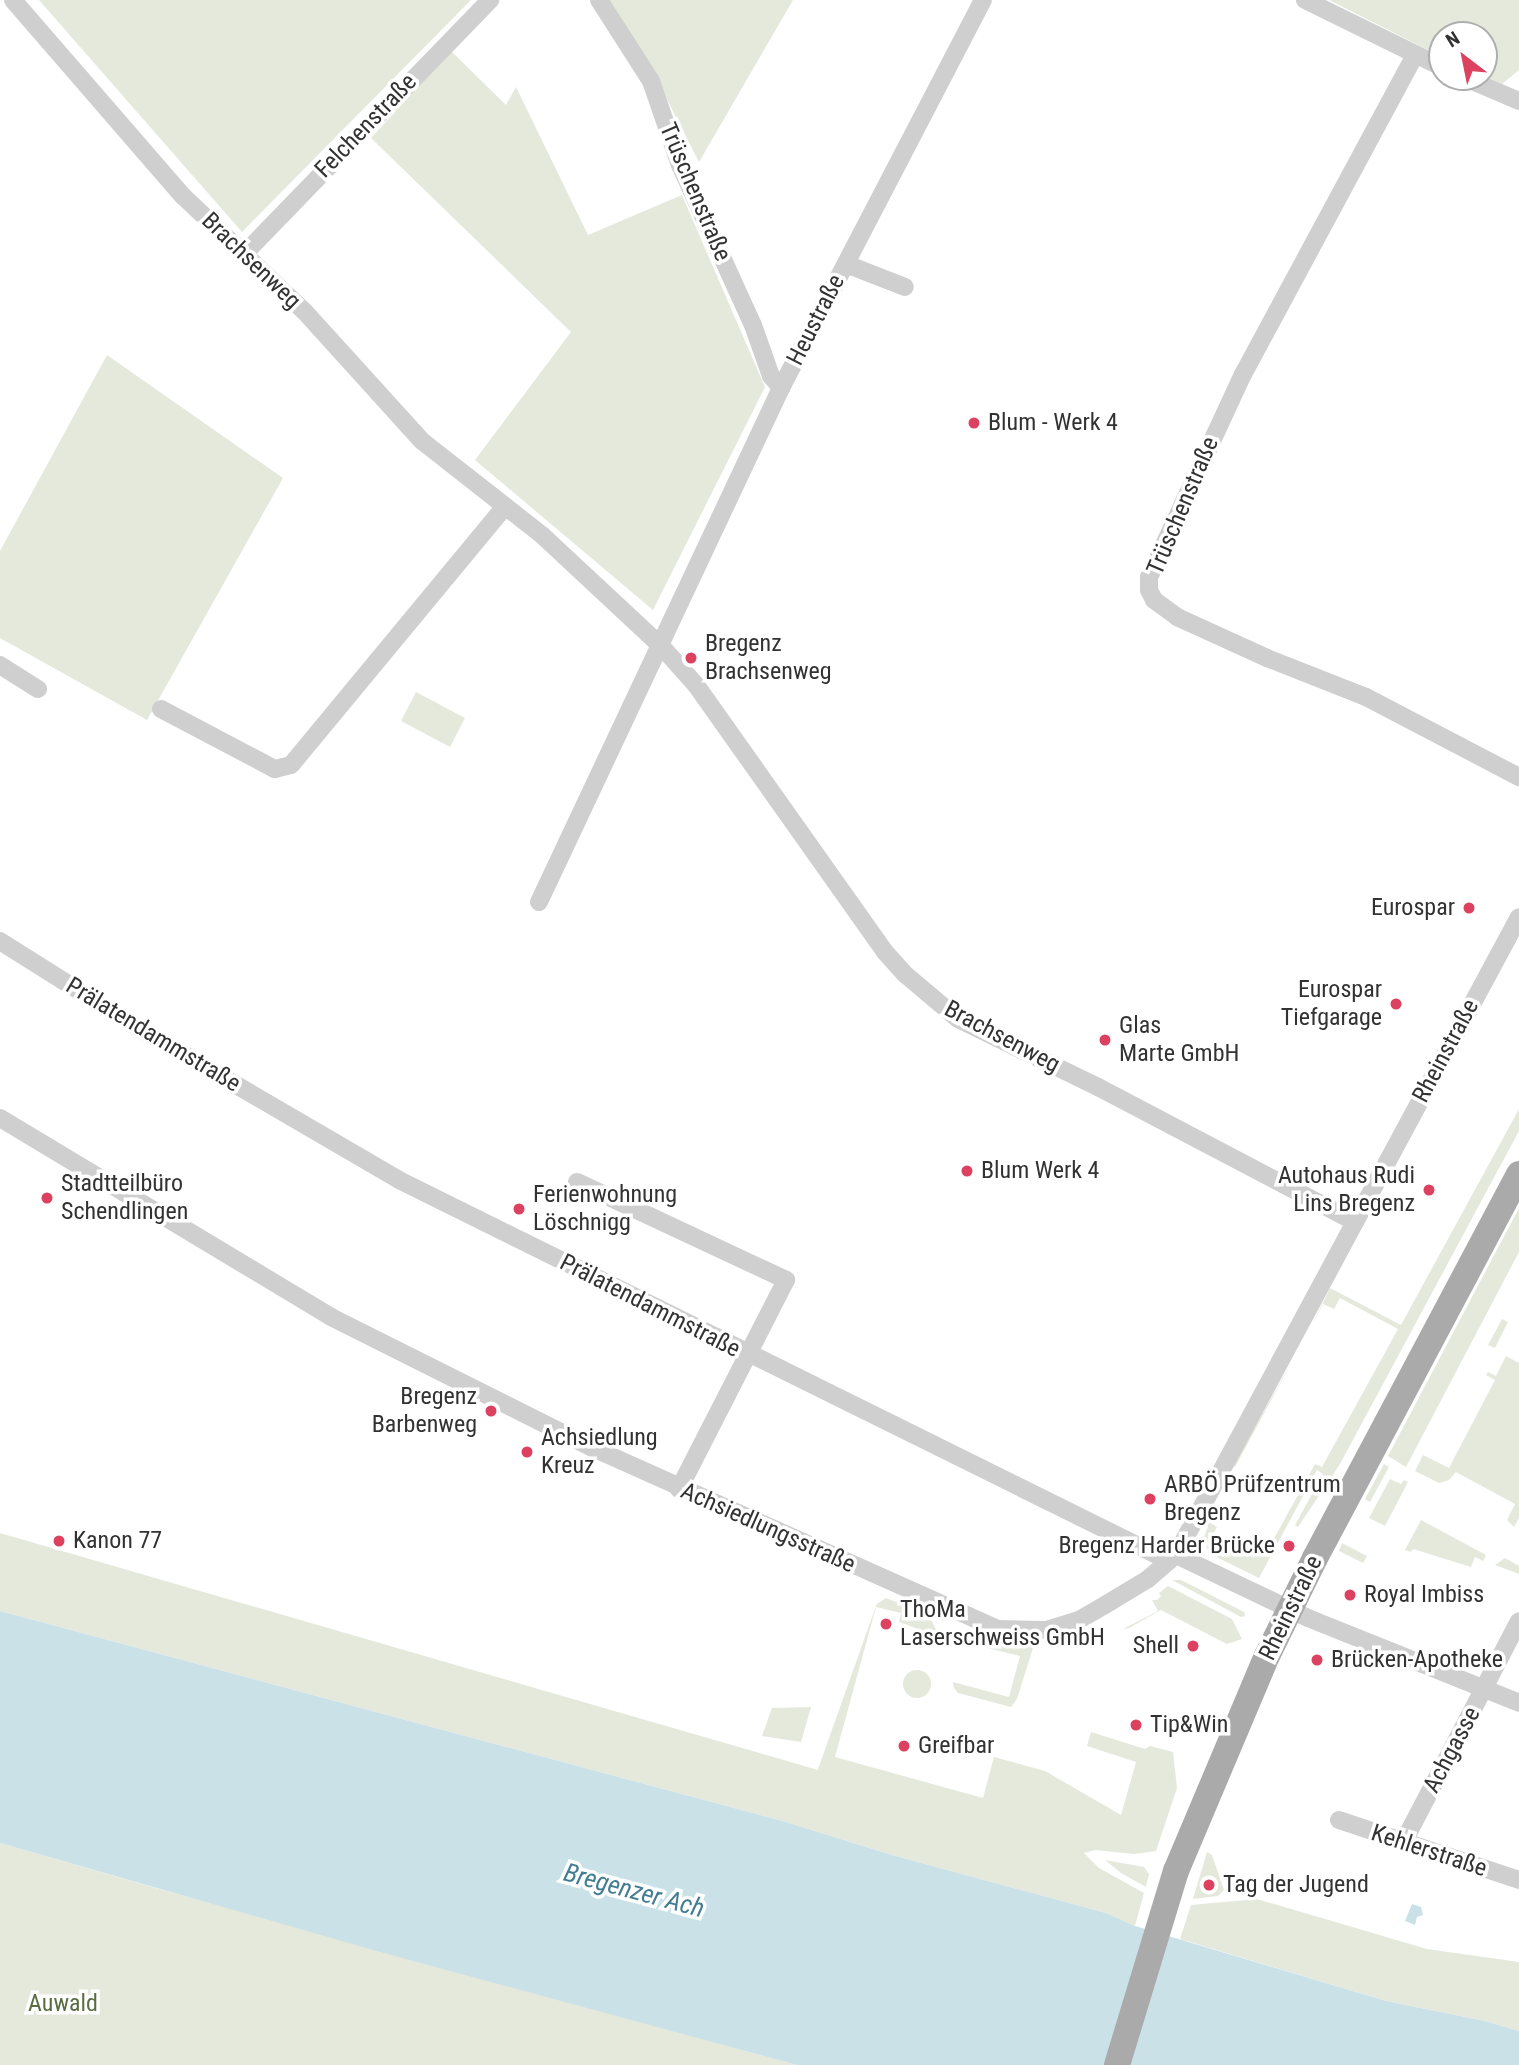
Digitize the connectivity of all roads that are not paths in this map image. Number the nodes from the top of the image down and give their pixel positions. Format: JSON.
{"nodes":[{"id":1,"x":13,"y":0,"type":"edge"},
{"id":2,"x":490,"y":0,"type":"edge"},
{"id":3,"x":599,"y":0,"type":"edge"},
{"id":4,"x":983,"y":0,"type":"edge"},
{"id":5,"x":1305,"y":0,"type":"edge"},
{"id":6,"x":1415,"y":55,"type":"junction"},
{"id":7,"x":1428,"y":61,"type":"edge"},
{"id":8,"x":1495,"y":91,"type":"edge"},
{"id":9,"x":1519,"y":102,"type":"edge"},
{"id":10,"x":244,"y":254,"type":"junction"},
{"id":11,"x":846,"y":264,"type":"junction"},
{"id":12,"x":905,"y":287,"type":"dead end"},
{"id":13,"x":781,"y":388,"type":"junction"},
{"id":14,"x":505,"y":506,"type":"junction"},
{"id":15,"x":662,"y":647,"type":"junction"},
{"id":16,"x":0,"y":665,"type":"edge"},
{"id":17,"x":38,"y":690,"type":"dead end"},
{"id":18,"x":161,"y":709,"type":"dead end"},
{"id":19,"x":1519,"y":776,"type":"edge"},
{"id":20,"x":539,"y":902,"type":"dead end"},
{"id":21,"x":1519,"y":917,"type":"edge"},
{"id":22,"x":0,"y":941,"type":"edge"},
{"id":23,"x":0,"y":1118,"type":"edge"},
{"id":24,"x":1519,"y":1174,"type":"edge"},
{"id":25,"x":577,"y":1182,"type":"dead end"},
{"id":26,"x":1355,"y":1222,"type":"junction"},
{"id":27,"x":748,"y":1356,"type":"junction"},
{"id":28,"x":679,"y":1489,"type":"junction"},
{"id":29,"x":1173,"y":1558,"type":"junction"},
{"id":30,"x":1289,"y":1609,"type":"junction"},
{"id":31,"x":1519,"y":1621,"type":"edge"},
{"id":32,"x":1484,"y":1691,"type":"junction"},
{"id":33,"x":1519,"y":1703,"type":"edge"},
{"id":34,"x":1339,"y":1820,"type":"dead end"},
{"id":35,"x":1404,"y":1841,"type":"junction"},
{"id":36,"x":1519,"y":1880,"type":"edge"},
{"id":37,"x":1117,"y":2065,"type":"edge"}],
"edges":[{"from":1,"to":10,"type":"street","name":"Brachsenweg"},
{"from":2,"to":10,"type":"street","name":"Felchenstraße"},
{"from":3,"to":13,"type":"street","name":"Trüschenstraße"},
{"from":4,"to":11,"type":"street","name":"Heustraße"},
{"from":5,"to":6,"type":"street"},
{"from":6,"to":7,"type":"street"},
{"from":6,"to":19,"type":"street","name":"Trüschenstraße"},
{"from":8,"to":9,"type":"street"},
{"from":10,"to":14,"type":"street","name":"Brachsenweg"},
{"from":11,"to":12,"type":"street"},
{"from":11,"to":13,"type":"street","name":"Heustraße"},
{"from":13,"to":15,"type":"street","name":"Heustraße"},
{"from":14,"to":15,"type":"street","name":"Brachsenweg"},
{"from":14,"to":18,"type":"street"},
{"from":15,"to":20,"type":"street"},
{"from":15,"to":26,"type":"street","name":"Brachsenweg"},
{"from":16,"to":17,"type":"street"},
{"from":21,"to":26,"type":"street","name":"Rheinstraße"},
{"from":22,"to":27,"type":"street","name":"Prälatendammstraße"},
{"from":23,"to":28,"type":"street","name":"Achsiedlungsstraße"},
{"from":24,"to":30,"type":"main road","name":"Rheinstraße"},
{"from":25,"to":27,"type":"street"},
{"from":26,"to":29,"type":"street","name":"Rheinstraße"},
{"from":27,"to":28,"type":"street"},
{"from":27,"to":29,"type":"street","name":"Prälatendammstraße"},
{"from":28,"to":29,"type":"street","name":"Achsiedlungsstraße"},
{"from":29,"to":30,"type":"street"},
{"from":30,"to":32,"type":"street"},
{"from":30,"to":37,"type":"main road","name":"Rheinstraße"},
{"from":31,"to":32,"type":"street","name":"Achgasse"},
{"from":32,"to":33,"type":"street"},
{"from":32,"to":35,"type":"street","name":"Achgasse"},
{"from":34,"to":35,"type":"street","name":"Kehlerstraße"},
{"from":35,"to":36,"type":"street","name":"Kehlerstraße"}]}
